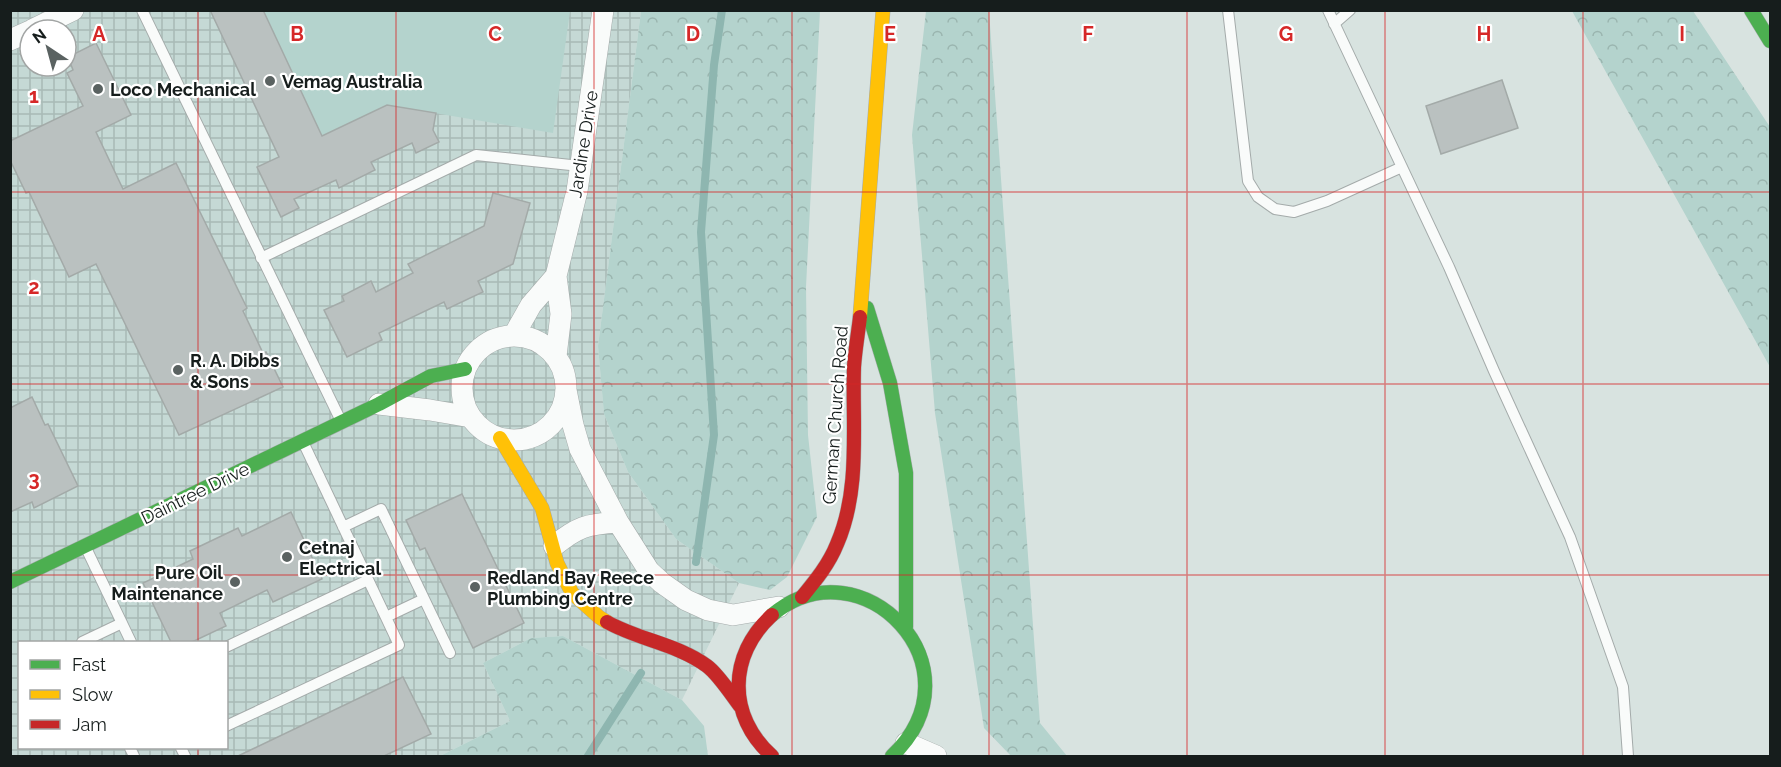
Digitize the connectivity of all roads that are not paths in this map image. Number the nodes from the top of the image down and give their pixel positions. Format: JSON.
{"nodes":[{"id":1,"x":73,"y":10,"type":"edge"},
{"id":2,"x":142,"y":10,"type":"edge"},
{"id":3,"x":603,"y":10,"type":"edge"},
{"id":4,"x":883,"y":10,"type":"edge"},
{"id":5,"x":1228,"y":10,"type":"edge"},
{"id":6,"x":1328,"y":10,"type":"edge"},
{"id":7,"x":1350,"y":10,"type":"edge"},
{"id":8,"x":1751,"y":10,"type":"edge"},
{"id":9,"x":56,"y":18,"type":"edge"},
{"id":10,"x":1334,"y":24,"type":"junction"},
{"id":11,"x":1770,"y":41,"type":"edge"},
{"id":12,"x":580,"y":166,"type":"junction"},
{"id":13,"x":1402,"y":168,"type":"junction"},
{"id":14,"x":261,"y":258,"type":"junction"},
{"id":15,"x":556,"y":276,"type":"junction"},
{"id":16,"x":863,"y":296,"type":"junction"},
{"id":17,"x":514,"y":335,"type":"junction"},
{"id":18,"x":556,"y":356,"type":"junction"},
{"id":19,"x":465,"y":369,"type":"junction"},
{"id":20,"x":566,"y":390,"type":"junction"},
{"id":21,"x":379,"y":404,"type":"junction"},
{"id":22,"x":471,"y":417,"type":"junction"},
{"id":23,"x":341,"y":422,"type":"junction"},
{"id":24,"x":500,"y":438,"type":"junction"},
{"id":25,"x":302,"y":441,"type":"junction"},
{"id":26,"x":618,"y":522,"type":"junction"},
{"id":27,"x":343,"y":527,"type":"junction"},
{"id":28,"x":85,"y":546,"type":"junction"},
{"id":29,"x":554,"y":546,"type":"junction"},
{"id":30,"x":368,"y":580,"type":"junction"},
{"id":31,"x":10,"y":582,"type":"edge"},
{"id":32,"x":802,"y":597,"type":"junction"},
{"id":33,"x":424,"y":599,"type":"junction"},
{"id":34,"x":782,"y":606,"type":"junction"},
{"id":35,"x":386,"y":617,"type":"junction"},
{"id":36,"x":122,"y":623,"type":"junction"},
{"id":37,"x":906,"y":627,"type":"junction"},
{"id":38,"x":84,"y":641,"type":"edge"},
{"id":39,"x":131,"y":641,"type":"edge"},
{"id":40,"x":228,"y":646,"type":"edge"},
{"id":41,"x":450,"y":653,"type":"dead end"},
{"id":42,"x":740,"y":706,"type":"junction"},
{"id":43,"x":228,"y":725,"type":"edge"},
{"id":44,"x":748,"y":729,"type":"junction"},
{"id":45,"x":746,"y":747,"type":"dead end"},
{"id":46,"x":899,"y":750,"type":"edge"},
{"id":47,"x":772,"y":756,"type":"edge"},
{"id":48,"x":936,"y":756,"type":"edge"},
{"id":49,"x":1628,"y":756,"type":"edge"}],
"edges":[{"from":1,"to":9,"type":"street"},
{"from":2,"to":14,"type":"lane"},
{"from":3,"to":12,"type":"street","name":"Jardine Drive"},
{"from":4,"to":16,"type":"main road","name":"German Church Road"},
{"from":5,"to":13,"type":"lane"},
{"from":6,"to":10,"type":"lane"},
{"from":7,"to":10,"type":"lane"},
{"from":8,"to":11,"type":"main road"},
{"from":10,"to":13,"type":"lane"},
{"from":12,"to":14,"type":"lane"},
{"from":12,"to":15,"type":"street","name":"Jardine Drive"},
{"from":13,"to":49,"type":"lane"},
{"from":14,"to":23,"type":"lane"},
{"from":15,"to":17,"type":"street"},
{"from":15,"to":18,"type":"street"},
{"from":16,"to":32,"type":"main road","name":"German Church Road"},
{"from":16,"to":37,"type":"main road","name":"German Church Road"},
{"from":17,"to":18,"type":"street"},
{"from":17,"to":19,"type":"street"},
{"from":18,"to":20,"type":"street"},
{"from":19,"to":21,"type":"main road","name":"Daintree Drive"},
{"from":19,"to":22,"type":"street"},
{"from":20,"to":24,"type":"street"},
{"from":20,"to":26,"type":"street"},
{"from":21,"to":22,"type":"street"},
{"from":21,"to":23,"type":"main road","name":"Daintree Drive"},
{"from":22,"to":24,"type":"street"},
{"from":23,"to":25,"type":"main road","name":"Daintree Drive"},
{"from":24,"to":29,"type":"main road"},
{"from":25,"to":27,"type":"lane"},
{"from":25,"to":28,"type":"main road","name":"Daintree Drive"},
{"from":26,"to":29,"type":"street"},
{"from":26,"to":34,"type":"street"},
{"from":27,"to":30,"type":"lane"},
{"from":27,"to":33,"type":"lane"},
{"from":28,"to":31,"type":"main road","name":"Daintree Drive"},
{"from":28,"to":36,"type":"lane"},
{"from":29,"to":42,"type":"main road"},
{"from":30,"to":35,"type":"lane"},
{"from":30,"to":40,"type":"lane"},
{"from":32,"to":34,"type":"main road"},
{"from":32,"to":37,"type":"main road"},
{"from":33,"to":35,"type":"lane"},
{"from":33,"to":41,"type":"lane"},
{"from":34,"to":42,"type":"main road"},
{"from":35,"to":43,"type":"lane"},
{"from":36,"to":38,"type":"lane"},
{"from":36,"to":39,"type":"lane"},
{"from":37,"to":46,"type":"main road"},
{"from":42,"to":44,"type":"main road"},
{"from":44,"to":45,"type":"main road"},
{"from":44,"to":47,"type":"main road"},
{"from":46,"to":48,"type":"street"}]}
